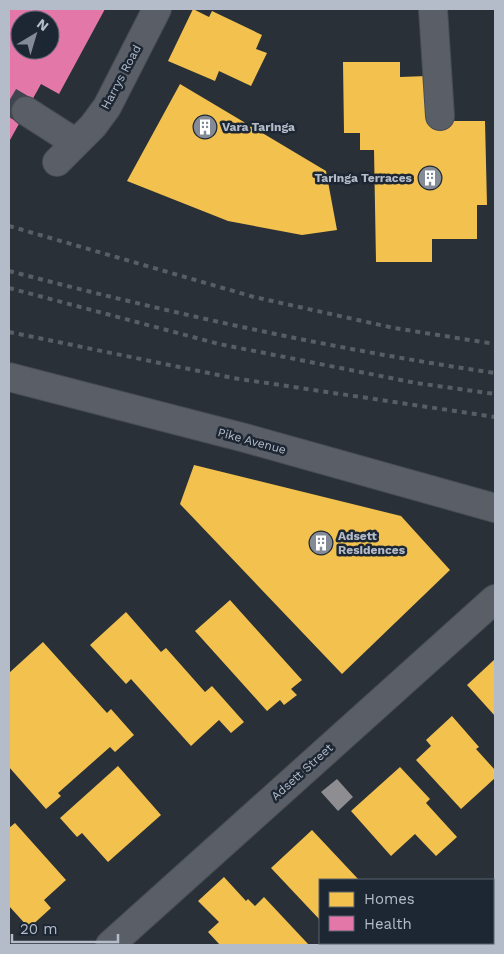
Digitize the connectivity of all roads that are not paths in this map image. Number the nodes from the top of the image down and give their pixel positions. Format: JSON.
{"nodes":[{"id":1,"x":157,"y":9,"type":"edge"},
{"id":2,"x":433,"y":9,"type":"edge"},
{"id":3,"x":26,"y":111,"type":"tunnel mouth"},
{"id":4,"x":440,"y":116,"type":"dead end"},
{"id":5,"x":9,"y":377,"type":"edge"},
{"id":6,"x":495,"y":508,"type":"edge"},
{"id":7,"x":495,"y":599,"type":"edge"},
{"id":8,"x":110,"y":945,"type":"edge"}],
"edges":[{"from":1,"to":3,"type":"street","name":"Harrys Road"},
{"from":2,"to":4,"type":"street"},
{"from":5,"to":6,"type":"street","name":"Pike Avenue"},
{"from":7,"to":8,"type":"street","name":"Adsett Street"}]}
